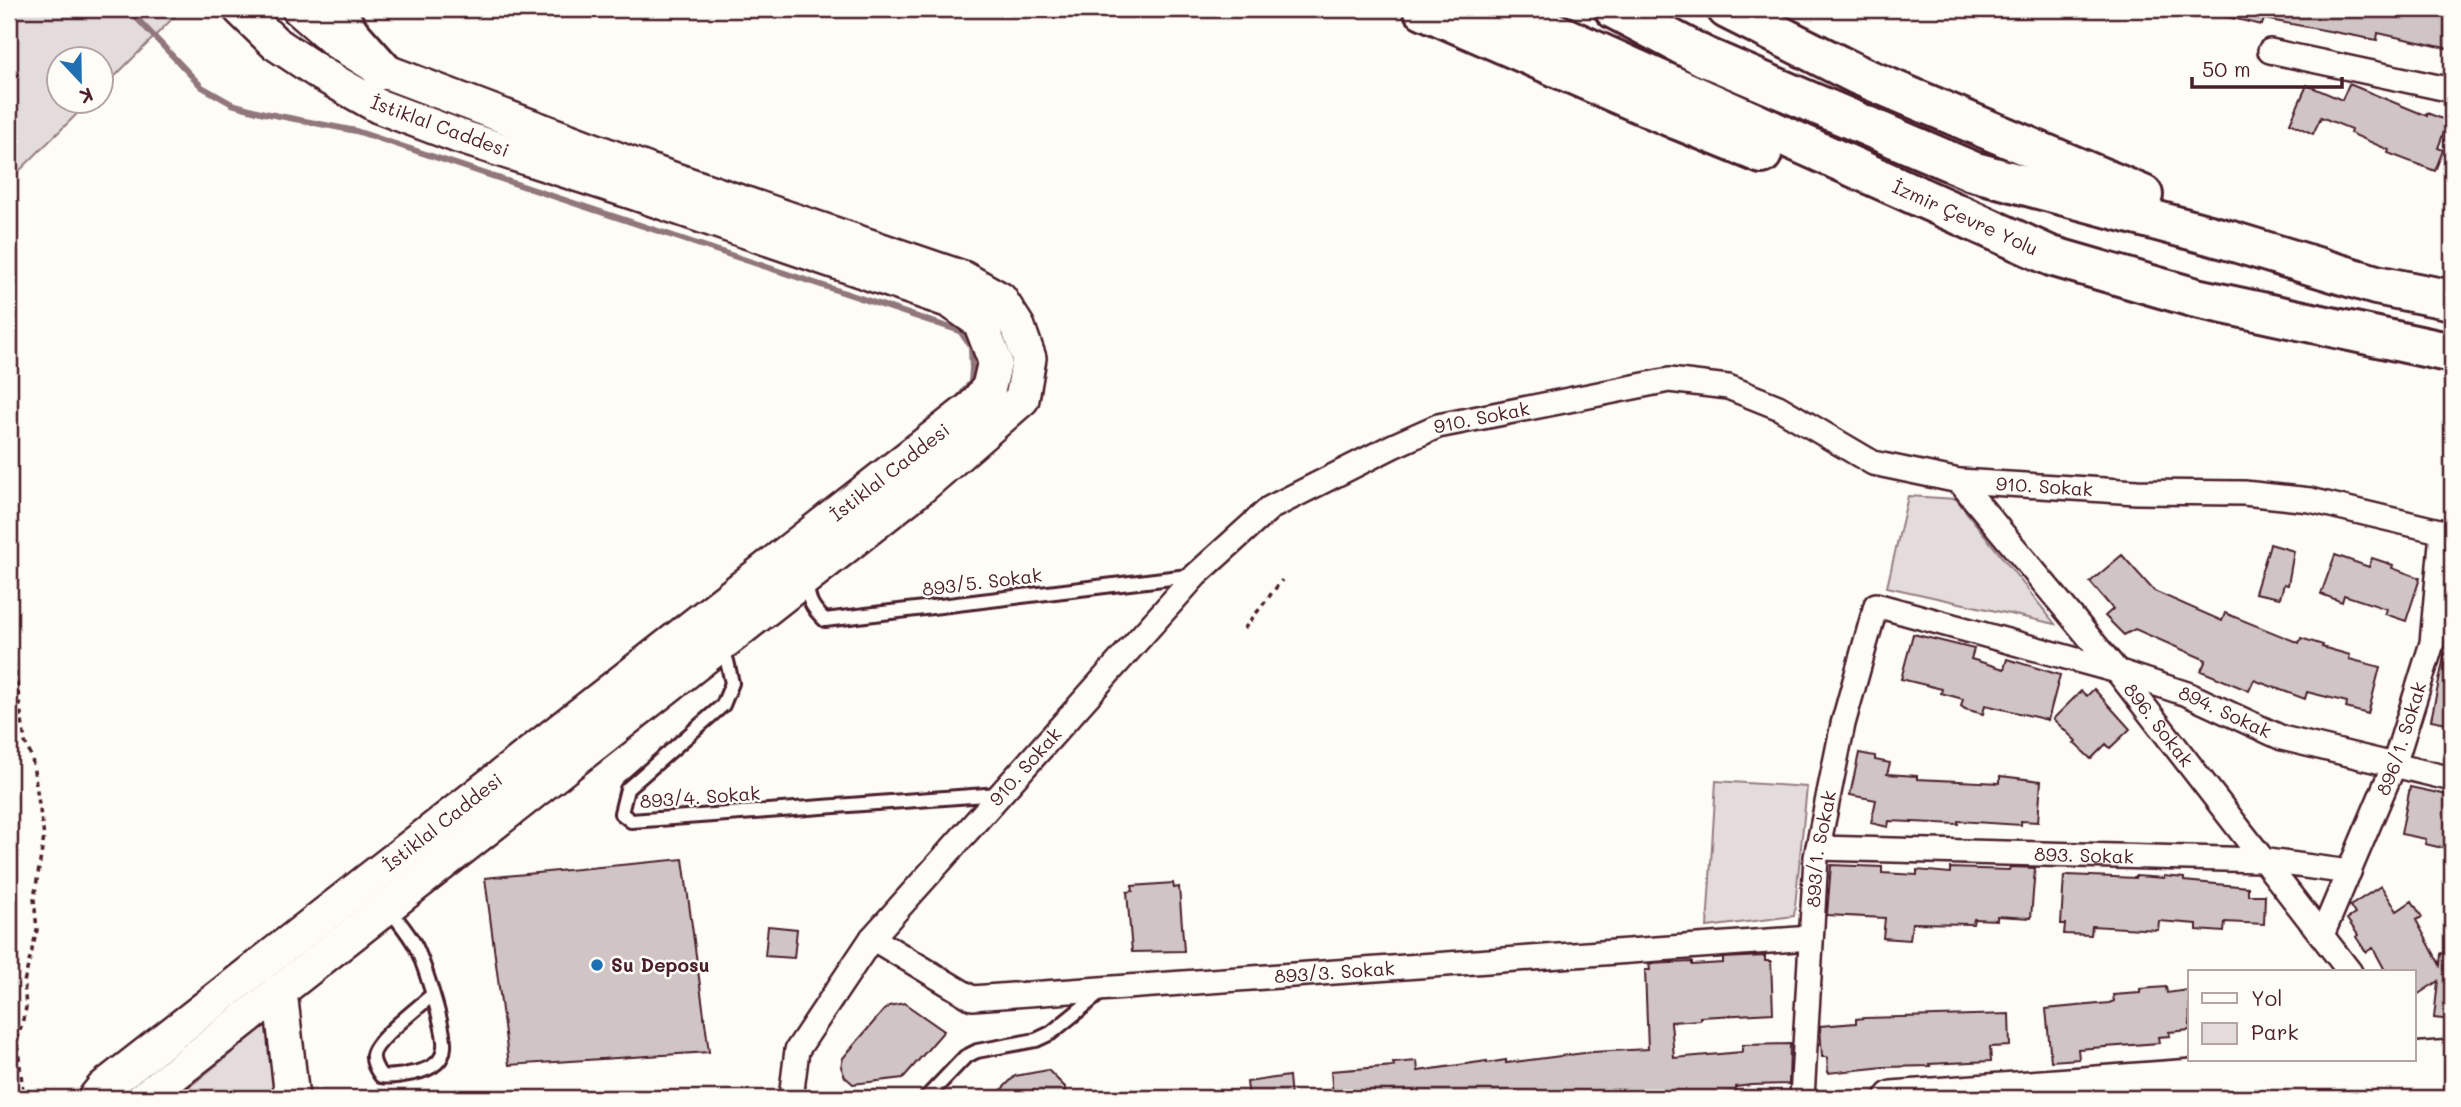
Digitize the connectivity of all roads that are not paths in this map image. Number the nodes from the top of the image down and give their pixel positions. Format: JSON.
{"nodes":[{"id":1,"x":240,"y":9,"type":"edge"},
{"id":2,"x":299,"y":9,"type":"edge"},
{"id":3,"x":333,"y":9,"type":"edge"},
{"id":4,"x":1423,"y":9,"type":"edge"},
{"id":5,"x":1502,"y":9,"type":"edge"},
{"id":6,"x":1614,"y":9,"type":"edge"},
{"id":7,"x":1727,"y":9,"type":"edge"},
{"id":8,"x":2270,"y":51,"type":"dead end"},
{"id":9,"x":382,"y":70,"type":"junction"},
{"id":10,"x":2452,"y":90,"type":"edge"},
{"id":11,"x":2228,"y":240,"type":"junction"},
{"id":12,"x":2051,"y":256,"type":"junction"},
{"id":13,"x":2452,"y":300,"type":"edge"},
{"id":14,"x":2452,"y":353,"type":"edge"},
{"id":15,"x":1959,"y":481,"type":"junction"},
{"id":16,"x":2447,"y":533,"type":"edge"},
{"id":17,"x":809,"y":575,"type":"junction"},
{"id":18,"x":1196,"y":575,"type":"junction"},
{"id":19,"x":1876,"y":605,"type":"joint"},
{"id":20,"x":713,"y":651,"type":"junction"},
{"id":21,"x":2117,"y":671,"type":"junction"},
{"id":22,"x":2394,"y":765,"type":"junction"},
{"id":23,"x":2452,"y":779,"type":"edge"},
{"id":24,"x":1001,"y":794,"type":"junction"},
{"id":25,"x":1818,"y":848,"type":"junction"},
{"id":26,"x":2261,"y":860,"type":"junction"},
{"id":27,"x":2348,"y":872,"type":"junction"},
{"id":28,"x":388,"y":906,"type":"junction"},
{"id":29,"x":2322,"y":935,"type":"junction"},
{"id":30,"x":872,"y":938,"type":"junction"},
{"id":31,"x":1811,"y":938,"type":"junction"},
{"id":32,"x":2348,"y":970,"type":"edge"},
{"id":33,"x":1107,"y":988,"type":"junction"},
{"id":34,"x":280,"y":991,"type":"junction"},
{"id":35,"x":432,"y":995,"type":"junction"},
{"id":36,"x":2452,"y":1057,"type":"edge"},
{"id":37,"x":2418,"y":1075,"type":"edge"},
{"id":38,"x":2452,"y":1086,"type":"edge"},
{"id":39,"x":280,"y":1096,"type":"edge"},
{"id":40,"x":95,"y":1098,"type":"edge"},
{"id":41,"x":144,"y":1098,"type":"edge"},
{"id":42,"x":791,"y":1098,"type":"edge"},
{"id":43,"x":926,"y":1098,"type":"edge"},
{"id":44,"x":1802,"y":1098,"type":"edge"},
{"id":45,"x":1892,"y":1098,"type":"edge"},
{"id":46,"x":2271,"y":1098,"type":"edge"}],
"edges":[{"from":1,"to":40,"type":"main road","name":"İstiklal Caddesi"},
{"from":2,"to":9,"type":"main road","name":"İstiklal Caddesi"},
{"from":3,"to":9,"type":"highway"},
{"from":4,"to":12,"type":"highway"},
{"from":5,"to":12,"type":"highway","name":"İzmir Çevre Yolu"},
{"from":6,"to":11,"type":"highway"},
{"from":7,"to":11,"type":"highway"},
{"from":8,"to":10,"type":"street"},
{"from":9,"to":17,"type":"main road","name":"İstiklal Caddesi"},
{"from":11,"to":13,"type":"highway"},
{"from":12,"to":14,"type":"highway","name":"İzmir Çevre Yolu"},
{"from":15,"to":16,"type":"street","name":"910. Sokak"},
{"from":15,"to":18,"type":"street","name":"910. Sokak"},
{"from":15,"to":21,"type":"street","name":"896. Sokak"},
{"from":16,"to":22,"type":"street","name":"896/1. Sokak"},
{"from":17,"to":18,"type":"lane","name":"893/5. Sokak"},
{"from":17,"to":20,"type":"main road","name":"İstiklal Caddesi"},
{"from":18,"to":24,"type":"street","name":"910. Sokak"},
{"from":19,"to":21,"type":"street","name":"894. Sokak"},
{"from":19,"to":25,"type":"street","name":"893/1. Sokak"},
{"from":20,"to":24,"type":"lane","name":"893/4. Sokak"},
{"from":20,"to":28,"type":"main road","name":"İstiklal Caddesi"},
{"from":21,"to":22,"type":"street","name":"894. Sokak"},
{"from":21,"to":26,"type":"street","name":"896. Sokak"},
{"from":22,"to":23,"type":"street","name":"894. Sokak"},
{"from":22,"to":27,"type":"street","name":"896/1. Sokak"},
{"from":24,"to":30,"type":"street","name":"910. Sokak"},
{"from":25,"to":26,"type":"street","name":"893. Sokak"},
{"from":25,"to":31,"type":"street","name":"893/1. Sokak"},
{"from":26,"to":27,"type":"street","name":"893. Sokak"},
{"from":26,"to":29,"type":"street","name":"896. Sokak"},
{"from":27,"to":29,"type":"street","name":"896/1. Sokak"},
{"from":28,"to":34,"type":"main road","name":"İstiklal Caddesi"},
{"from":28,"to":35,"type":"lane"},
{"from":29,"to":32,"type":"street","name":"896. Sokak"},
{"from":30,"to":33,"type":"street","name":"893/3. Sokak"},
{"from":30,"to":42,"type":"street","name":"910. Sokak"},
{"from":31,"to":33,"type":"street","name":"893/3. Sokak"},
{"from":31,"to":44,"type":"street","name":"893/1. Sokak"},
{"from":33,"to":43,"type":"lane"},
{"from":34,"to":39,"type":"main road"},
{"from":34,"to":41,"type":"main road","name":"İstiklal Caddesi"},
{"from":35,"to":35,"type":"lane"},
{"from":36,"to":37,"type":"main road"},
{"from":37,"to":38,"type":"main road"},
{"from":37,"to":45,"type":"main road"},
{"from":37,"to":46,"type":"main road"}]}
